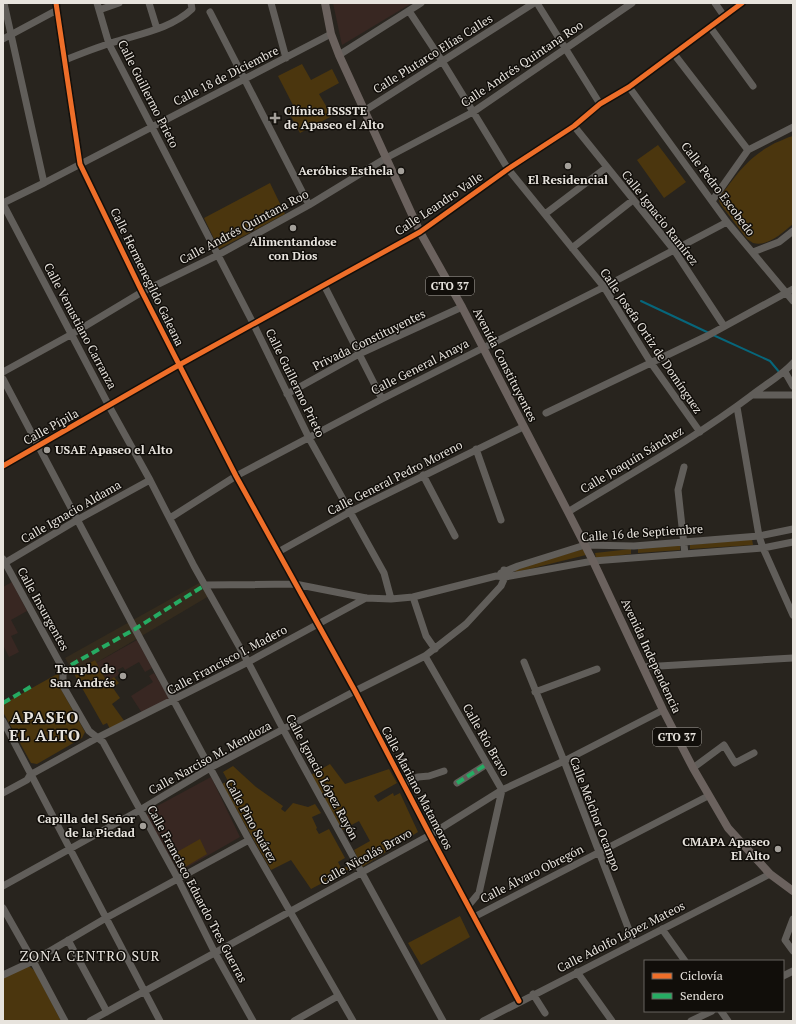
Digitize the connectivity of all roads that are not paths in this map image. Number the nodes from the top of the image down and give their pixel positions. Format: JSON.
{"nodes":[{"id":1,"x":4,"y":3,"type":"edge"},
{"id":2,"x":119,"y":3,"type":"edge"},
{"id":3,"x":149,"y":3,"type":"edge"},
{"id":4,"x":271,"y":3,"type":"edge"},
{"id":5,"x":325,"y":3,"type":"edge"},
{"id":6,"x":421,"y":3,"type":"edge"},
{"id":7,"x":535,"y":3,"type":"edge"},
{"id":8,"x":632,"y":3,"type":"edge"},
{"id":9,"x":715,"y":3,"type":"edge"},
{"id":10,"x":742,"y":3,"type":"edge"},
{"id":11,"x":56,"y":6,"type":"edge"},
{"id":12,"x":192,"y":6,"type":"edge"},
{"id":13,"x":98,"y":7,"type":"edge"},
{"id":14,"x":409,"y":11,"type":"junction"},
{"id":15,"x":210,"y":12,"type":"dead end"},
{"id":16,"x":724,"y":16,"type":"junction"},
{"id":17,"x":710,"y":27,"type":"junction"},
{"id":18,"x":158,"y":29,"type":"junction"},
{"id":19,"x":11,"y":34,"type":"junction"},
{"id":20,"x":331,"y":34,"type":"junction"},
{"id":21,"x":3,"y":39,"type":"edge"},
{"id":22,"x":109,"y":44,"type":"junction"},
{"id":23,"x":565,"y":48,"type":"junction"},
{"id":24,"x":674,"y":54,"type":"junction"},
{"id":25,"x":338,"y":55,"type":"junction"},
{"id":26,"x":286,"y":58,"type":"junction"},
{"id":27,"x":64,"y":60,"type":"junction"},
{"id":28,"x":442,"y":61,"type":"junction"},
{"id":29,"x":244,"y":80,"type":"junction"},
{"id":30,"x":753,"y":86,"type":"dead end"},
{"id":31,"x":629,"y":87,"type":"junction"},
{"id":32,"x":600,"y":104,"type":"junction"},
{"id":33,"x":364,"y":111,"type":"junction"},
{"id":34,"x":473,"y":112,"type":"junction"},
{"id":35,"x":152,"y":126,"type":"junction"},
{"id":36,"x":574,"y":126,"type":"junction"},
{"id":37,"x":793,"y":127,"type":"edge"},
{"id":38,"x":748,"y":150,"type":"junction"},
{"id":39,"x":386,"y":158,"type":"junction"},
{"id":40,"x":80,"y":164,"type":"junction"},
{"id":41,"x":607,"y":167,"type":"junction"},
{"id":42,"x":508,"y":169,"type":"junction"},
{"id":43,"x":44,"y":183,"type":"junction"},
{"id":44,"x":633,"y":200,"type":"junction"},
{"id":45,"x":712,"y":201,"type":"junction"},
{"id":46,"x":3,"y":203,"type":"edge"},
{"id":47,"x":309,"y":206,"type":"junction"},
{"id":48,"x":545,"y":214,"type":"junction"},
{"id":49,"x":727,"y":222,"type":"junction"},
{"id":50,"x":793,"y":231,"type":"edge"},
{"id":51,"x":420,"y":232,"type":"junction"},
{"id":52,"x":572,"y":248,"type":"junction"},
{"id":53,"x":674,"y":250,"type":"junction"},
{"id":54,"x":753,"y":252,"type":"junction"},
{"id":55,"x":218,"y":255,"type":"junction"},
{"id":56,"x":324,"y":285,"type":"junction"},
{"id":57,"x":604,"y":287,"type":"junction"},
{"id":58,"x":789,"y":291,"type":"edge"},
{"id":59,"x":142,"y":292,"type":"junction"},
{"id":60,"x":793,"y":301,"type":"edge"},
{"id":61,"x":462,"y":307,"type":"junction"},
{"id":62,"x":253,"y":323,"type":"junction"},
{"id":63,"x":724,"y":326,"type":"junction"},
{"id":64,"x":72,"y":334,"type":"junction"},
{"id":65,"x":482,"y":348,"type":"junction"},
{"id":66,"x":359,"y":354,"type":"junction"},
{"id":67,"x":651,"y":363,"type":"junction"},
{"id":68,"x":793,"y":363,"type":"edge"},
{"id":69,"x":179,"y":364,"type":"junction"},
{"id":70,"x":3,"y":372,"type":"edge"},
{"id":71,"x":785,"y":372,"type":"junction"},
{"id":72,"x":3,"y":379,"type":"edge"},
{"id":73,"x":793,"y":386,"type":"edge"},
{"id":74,"x":287,"y":394,"type":"junction"},
{"id":75,"x":752,"y":395,"type":"junction"},
{"id":76,"x":793,"y":395,"type":"edge"},
{"id":77,"x":382,"y":398,"type":"junction"},
{"id":78,"x":109,"y":406,"type":"junction"},
{"id":79,"x":737,"y":407,"type":"junction"},
{"id":80,"x":546,"y":413,"type":"dead end"},
{"id":81,"x":523,"y":427,"type":"junction"},
{"id":82,"x":700,"y":432,"type":"junction"},
{"id":83,"x":309,"y":438,"type":"junction"},
{"id":84,"x":38,"y":445,"type":"junction"},
{"id":85,"x":476,"y":449,"type":"junction"},
{"id":86,"x":3,"y":466,"type":"edge"},
{"id":87,"x":684,"y":467,"type":"dead end"},
{"id":88,"x":423,"y":475,"type":"junction"},
{"id":89,"x":236,"y":476,"type":"junction"},
{"id":90,"x":150,"y":480,"type":"junction"},
{"id":91,"x":350,"y":512,"type":"junction"},
{"id":92,"x":568,"y":512,"type":"junction"},
{"id":93,"x":170,"y":518,"type":"junction"},
{"id":94,"x":77,"y":520,"type":"junction"},
{"id":95,"x":501,"y":520,"type":"dead end"},
{"id":96,"x":793,"y":529,"type":"edge"},
{"id":97,"x":454,"y":536,"type":"dead end"},
{"id":98,"x":759,"y":536,"type":"junction"},
{"id":99,"x":685,"y":542,"type":"junction"},
{"id":100,"x":793,"y":542,"type":"edge"},
{"id":101,"x":585,"y":545,"type":"junction"},
{"id":102,"x":634,"y":546,"type":"junction"},
{"id":103,"x":763,"y":548,"type":"junction"},
{"id":104,"x":278,"y":552,"type":"junction"},
{"id":105,"x":685,"y":554,"type":"junction"},
{"id":106,"x":635,"y":558,"type":"junction"},
{"id":107,"x":593,"y":561,"type":"junction"},
{"id":108,"x":4,"y":562,"type":"edge"},
{"id":109,"x":505,"y":574,"type":"junction"},
{"id":110,"x":295,"y":584,"type":"junction"},
{"id":111,"x":205,"y":585,"type":"junction"},
{"id":112,"x":413,"y":597,"type":"junction"},
{"id":113,"x":366,"y":598,"type":"junction"},
{"id":114,"x":391,"y":599,"type":"junction"},
{"id":115,"x":793,"y":615,"type":"edge"},
{"id":116,"x":318,"y":624,"type":"junction"},
{"id":117,"x":435,"y":649,"type":"junction"},
{"id":118,"x":425,"y":656,"type":"junction"},
{"id":119,"x":793,"y":658,"type":"edge"},
{"id":120,"x":248,"y":662,"type":"junction"},
{"id":121,"x":524,"y":662,"type":"dead end"},
{"id":122,"x":643,"y":667,"type":"junction"},
{"id":123,"x":63,"y":669,"type":"joint"},
{"id":124,"x":597,"y":669,"type":"dead end"},
{"id":125,"x":355,"y":691,"type":"junction"},
{"id":126,"x":535,"y":692,"type":"junction"},
{"id":127,"x":174,"y":700,"type":"junction"},
{"id":128,"x":663,"y":710,"type":"junction"},
{"id":129,"x":3,"y":721,"type":"edge"},
{"id":130,"x":283,"y":730,"type":"junction"},
{"id":131,"x":97,"y":738,"type":"junction"},
{"id":132,"x":754,"y":753,"type":"dead end"},
{"id":133,"x":564,"y":761,"type":"junction"},
{"id":134,"x":487,"y":764,"type":"junction"},
{"id":135,"x":210,"y":768,"type":"junction"},
{"id":136,"x":693,"y":768,"type":"junction"},
{"id":137,"x":444,"y":771,"type":"dead end"},
{"id":138,"x":30,"y":775,"type":"junction"},
{"id":139,"x":457,"y":783,"type":"dead end"},
{"id":140,"x":404,"y":784,"type":"junction"},
{"id":141,"x":502,"y":790,"type":"junction"},
{"id":142,"x":3,"y":793,"type":"edge"},
{"id":143,"x":708,"y":796,"type":"junction"},
{"id":144,"x":140,"y":810,"type":"junction"},
{"id":145,"x":430,"y":835,"type":"junction"},
{"id":146,"x":249,"y":840,"type":"junction"},
{"id":147,"x":69,"y":849,"type":"junction"},
{"id":148,"x":598,"y":852,"type":"junction"},
{"id":149,"x":361,"y":873,"type":"junction"},
{"id":150,"x":770,"y":874,"type":"junction"},
{"id":151,"x":178,"y":879,"type":"junction"},
{"id":152,"x":3,"y":886,"type":"edge"},
{"id":153,"x":793,"y":891,"type":"edge"},
{"id":154,"x":468,"y":906,"type":"junction"},
{"id":155,"x":3,"y":908,"type":"edge"},
{"id":156,"x":289,"y":912,"type":"junction"},
{"id":157,"x":474,"y":917,"type":"junction"},
{"id":158,"x":106,"y":918,"type":"junction"},
{"id":159,"x":793,"y":919,"type":"edge"},
{"id":160,"x":662,"y":929,"type":"junction"},
{"id":161,"x":68,"y":940,"type":"junction"},
{"id":162,"x":634,"y":944,"type":"junction"},
{"id":163,"x":793,"y":951,"type":"edge"},
{"id":164,"x":215,"y":953,"type":"junction"},
{"id":165,"x":684,"y":960,"type":"edge"},
{"id":166,"x":33,"y":961,"type":"junction"},
{"id":167,"x":793,"y":971,"type":"edge"},
{"id":168,"x":577,"y":972,"type":"junction"},
{"id":169,"x":3,"y":976,"type":"edge"},
{"id":170,"x":784,"y":976,"type":"edge"},
{"id":171,"x":144,"y":991,"type":"junction"},
{"id":172,"x":533,"y":994,"type":"junction"},
{"id":173,"x":338,"y":996,"type":"junction"},
{"id":174,"x":519,"y":1001,"type":"junction"},
{"id":175,"x":107,"y":1012,"type":"junction"},
{"id":176,"x":710,"y":1012,"type":"edge"},
{"id":177,"x":722,"y":1012,"type":"edge"},
{"id":178,"x":545,"y":1013,"type":"dead end"},
{"id":179,"x":65,"y":1021,"type":"edge"},
{"id":180,"x":90,"y":1021,"type":"edge"},
{"id":181,"x":160,"y":1021,"type":"edge"},
{"id":182,"x":253,"y":1021,"type":"edge"},
{"id":183,"x":294,"y":1021,"type":"edge"},
{"id":184,"x":353,"y":1021,"type":"edge"},
{"id":185,"x":443,"y":1021,"type":"edge"},
{"id":186,"x":483,"y":1021,"type":"edge"},
{"id":187,"x":612,"y":1021,"type":"edge"},
{"id":188,"x":692,"y":1021,"type":"edge"},
{"id":189,"x":728,"y":1021,"type":"edge"}],
"edges":[{"from":1,"to":19,"type":"street"},
{"from":2,"to":13,"type":"street"},
{"from":3,"to":18,"type":"street"},
{"from":4,"to":26,"type":"street"},
{"from":5,"to":20,"type":"main road","name":"Avenida Constituyentes","number":"GTO 37"},
{"from":6,"to":14,"type":"street"},
{"from":7,"to":23,"type":"street"},
{"from":7,"to":28,"type":"street","name":"Calle Plutarco Elías Calles"},
{"from":8,"to":23,"type":"street","name":"Calle Andrés Quintana Roo"},
{"from":9,"to":16,"type":"street"},
{"from":10,"to":16,"type":"street","name":"Calle Leandro Valle"},
{"from":11,"to":19,"type":"street"},
{"from":11,"to":27,"type":"street","name":"Calle Hermenegildo Galeana"},
{"from":12,"to":18,"type":"street"},
{"from":13,"to":22,"type":"street","name":"Calle Guillermo Prieto"},
{"from":14,"to":25,"type":"street"},
{"from":14,"to":28,"type":"street","name":"Calle Josefa Ortiz de Domínguez"},
{"from":15,"to":29,"type":"street"},
{"from":16,"to":17,"type":"street","name":"Calle Leandro Valle"},
{"from":17,"to":24,"type":"street","name":"Calle Leandro Valle"},
{"from":17,"to":30,"type":"street"},
{"from":18,"to":22,"type":"street"},
{"from":19,"to":21,"type":"street"},
{"from":19,"to":43,"type":"street"},
{"from":20,"to":25,"type":"main road","name":"Avenida Constituyentes","number":"GTO 37"},
{"from":20,"to":26,"type":"street","name":"Calle 18 de Diciembre"},
{"from":22,"to":27,"type":"street"},
{"from":22,"to":35,"type":"street","name":"Calle Guillermo Prieto"},
{"from":23,"to":32,"type":"street"},
{"from":23,"to":34,"type":"street","name":"Calle Andrés Quintana Roo"},
{"from":24,"to":31,"type":"street","name":"Calle Leandro Valle"},
{"from":24,"to":38,"type":"street"},
{"from":25,"to":33,"type":"main road","name":"Avenida Constituyentes","number":"GTO 37"},
{"from":26,"to":29,"type":"street","name":"Calle 18 de Diciembre"},
{"from":27,"to":40,"type":"street","name":"Calle Hermenegildo Galeana"},
{"from":28,"to":33,"type":"street","name":"Calle Plutarco Elías Calles"},
{"from":28,"to":34,"type":"street","name":"Calle Josefa Ortiz de Domínguez"},
{"from":29,"to":35,"type":"street","name":"Calle 18 de Diciembre"},
{"from":29,"to":47,"type":"street"},
{"from":31,"to":32,"type":"street","name":"Calle Leandro Valle"},
{"from":31,"to":45,"type":"street","name":"Calle Pedro Escobedo"},
{"from":32,"to":36,"type":"street","name":"Calle Leandro Valle"},
{"from":33,"to":39,"type":"main road","name":"Avenida Constituyentes","number":"GTO 37"},
{"from":34,"to":39,"type":"street","name":"Calle Andrés Quintana Roo"},
{"from":34,"to":42,"type":"street","name":"Calle Josefa Ortiz de Domínguez"},
{"from":35,"to":40,"type":"street","name":"Calle 18 de Diciembre"},
{"from":35,"to":55,"type":"street","name":"Calle Guillermo Prieto"},
{"from":36,"to":41,"type":"street","name":"Calle Ignacio Ramírez"},
{"from":36,"to":42,"type":"street","name":"Calle Leandro Valle"},
{"from":37,"to":38,"type":"street"},
{"from":38,"to":45,"type":"street"},
{"from":39,"to":47,"type":"street","name":"Calle Andrés Quintana Roo"},
{"from":39,"to":51,"type":"main road","name":"Avenida Constituyentes","number":"GTO 37"},
{"from":40,"to":43,"type":"street","name":"Calle 18 de Diciembre"},
{"from":40,"to":59,"type":"street","name":"Calle Hermenegildo Galeana"},
{"from":41,"to":44,"type":"street","name":"Calle Ignacio Ramírez"},
{"from":41,"to":48,"type":"street"},
{"from":42,"to":48,"type":"street","name":"Calle Josefa Ortiz de Domínguez"},
{"from":42,"to":51,"type":"street","name":"Calle Leandro Valle"},
{"from":43,"to":46,"type":"street","name":"Calle 18 de Diciembre"},
{"from":44,"to":52,"type":"street"},
{"from":44,"to":53,"type":"street","name":"Calle Ignacio Ramírez"},
{"from":45,"to":49,"type":"street","name":"Calle Pedro Escobedo"},
{"from":46,"to":64,"type":"street","name":"Calle Venustiano Carranza"},
{"from":47,"to":55,"type":"street","name":"Calle Andrés Quintana Roo"},
{"from":48,"to":52,"type":"street","name":"Calle Josefa Ortiz de Domínguez"},
{"from":49,"to":53,"type":"street","name":"Calle General Anaya"},
{"from":49,"to":54,"type":"street","name":"Calle Pedro Escobedo"},
{"from":50,"to":54,"type":"street"},
{"from":51,"to":56,"type":"street","name":"Calle Leandro Valle"},
{"from":51,"to":61,"type":"main road","name":"Avenida Constituyentes","number":"GTO 37"},
{"from":52,"to":57,"type":"street","name":"Calle Josefa Ortiz de Domínguez"},
{"from":53,"to":57,"type":"street","name":"Calle General Anaya"},
{"from":53,"to":63,"type":"street","name":"Calle Ignacio Ramírez"},
{"from":54,"to":58,"type":"street","name":"Calle Pedro Escobedo"},
{"from":55,"to":59,"type":"street","name":"Calle Andrés Quintana Roo"},
{"from":55,"to":62,"type":"street","name":"Calle Guillermo Prieto"},
{"from":56,"to":62,"type":"street","name":"Calle Leandro Valle"},
{"from":56,"to":66,"type":"street"},
{"from":57,"to":65,"type":"street","name":"Calle General Anaya"},
{"from":57,"to":67,"type":"street","name":"Calle Josefa Ortiz de Domínguez"},
{"from":58,"to":60,"type":"street","name":"Calle Pedro Escobedo"},
{"from":58,"to":63,"type":"street"},
{"from":59,"to":64,"type":"street","name":"Calle Andrés Quintana Roo"},
{"from":59,"to":69,"type":"street","name":"Calle Hermenegildo Galeana"},
{"from":61,"to":65,"type":"main road","name":"Avenida Constituyentes","number":"GTO 37"},
{"from":61,"to":66,"type":"street","name":"Privada Constituyentes"},
{"from":62,"to":69,"type":"street","name":"Calle Leandro Valle"},
{"from":62,"to":74,"type":"street","name":"Calle Guillermo Prieto"},
{"from":63,"to":67,"type":"street"},
{"from":64,"to":70,"type":"street","name":"Calle Andrés Quintana Roo"},
{"from":64,"to":78,"type":"street","name":"Calle Venustiano Carranza"},
{"from":65,"to":77,"type":"street","name":"Calle General Anaya"},
{"from":65,"to":81,"type":"main road","name":"Avenida Constituyentes","number":"GTO 37"},
{"from":66,"to":74,"type":"street","name":"Privada Constituyentes"},
{"from":66,"to":77,"type":"street"},
{"from":67,"to":80,"type":"street"},
{"from":67,"to":82,"type":"street","name":"Calle Josefa Ortiz de Domínguez"},
{"from":68,"to":71,"type":"street","name":"Calle Joaquín Sánchez"},
{"from":69,"to":78,"type":"street","name":"Calle Leandro Valle"},
{"from":69,"to":89,"type":"street","name":"Calle Hermenegildo Galeana"},
{"from":71,"to":73,"type":"street"},
{"from":71,"to":75,"type":"street","name":"Calle Joaquín Sánchez"},
{"from":72,"to":84,"type":"street","name":"Calle Pino Suárez"},
{"from":74,"to":83,"type":"street","name":"Calle Guillermo Prieto"},
{"from":75,"to":76,"type":"street"},
{"from":75,"to":79,"type":"street","name":"Calle Joaquín Sánchez"},
{"from":77,"to":83,"type":"street","name":"Calle General Anaya"},
{"from":78,"to":84,"type":"street","name":"Calle Pípila"},
{"from":78,"to":90,"type":"street","name":"Calle Venustiano Carranza"},
{"from":79,"to":82,"type":"street","name":"Calle Joaquín Sánchez"},
{"from":79,"to":98,"type":"street"},
{"from":81,"to":85,"type":"street","name":"Calle General Pedro Moreno"},
{"from":81,"to":92,"type":"main road","name":"Avenida Constituyentes","number":"GTO 37"},
{"from":82,"to":92,"type":"street","name":"Calle Joaquín Sánchez"},
{"from":83,"to":89,"type":"street","name":"Calle General Anaya"},
{"from":83,"to":91,"type":"street","name":"Calle Guillermo Prieto"},
{"from":84,"to":86,"type":"street","name":"Calle Pípila"},
{"from":84,"to":94,"type":"street","name":"Calle Pino Suárez"},
{"from":85,"to":88,"type":"street","name":"Calle General Pedro Moreno"},
{"from":85,"to":95,"type":"street"},
{"from":87,"to":99,"type":"street"},
{"from":88,"to":91,"type":"street","name":"Calle General Pedro Moreno"},
{"from":88,"to":97,"type":"street"},
{"from":89,"to":93,"type":"street","name":"Calle General Anaya"},
{"from":89,"to":104,"type":"street","name":"Calle Hermenegildo Galeana"},
{"from":90,"to":93,"type":"street","name":"Calle Venustiano Carranza"},
{"from":90,"to":94,"type":"street","name":"Calle Ignacio Aldama"},
{"from":91,"to":104,"type":"street","name":"Calle General Pedro Moreno"},
{"from":91,"to":114,"type":"street","name":"Calle Guillermo Prieto"},
{"from":92,"to":101,"type":"main road","name":"Avenida Constituyentes","number":"GTO 37"},
{"from":93,"to":111,"type":"street","name":"Calle Venustiano Carranza"},
{"from":94,"to":108,"type":"street","name":"Calle Ignacio Aldama"},
{"from":94,"to":127,"type":"street","name":"Calle Pino Suárez"},
{"from":96,"to":98,"type":"street","name":"Calle 16 de Septiembre"},
{"from":98,"to":99,"type":"street","name":"Calle 16 de Septiembre"},
{"from":98,"to":103,"type":"street"},
{"from":99,"to":102,"type":"street","name":"Calle 16 de Septiembre"},
{"from":99,"to":105,"type":"street"},
{"from":100,"to":103,"type":"street","name":"Calle 16 de Septiembre"},
{"from":101,"to":102,"type":"street","name":"Calle 16 de Septiembre"},
{"from":101,"to":107,"type":"main road","name":"Avenida Constituyentes","number":"GTO 37"},
{"from":101,"to":109,"type":"street","name":"Calle 16 de Septiembre"},
{"from":102,"to":106,"type":"street"},
{"from":103,"to":105,"type":"street","name":"Calle 16 de Septiembre"},
{"from":103,"to":115,"type":"street"},
{"from":104,"to":110,"type":"street","name":"Calle Hermenegildo Galeana"},
{"from":105,"to":106,"type":"street","name":"Calle 16 de Septiembre"},
{"from":106,"to":107,"type":"street","name":"Calle 16 de Septiembre"},
{"from":107,"to":109,"type":"street","name":"Calle 16 de Septiembre"},
{"from":107,"to":122,"type":"main road","name":"Avenida Independencia","number":"GTO 37"},
{"from":108,"to":123,"type":"street","name":"Calle Insurgentes"},
{"from":109,"to":112,"type":"street","name":"Calle 16 de Septiembre"},
{"from":109,"to":117,"type":"street","name":"Calle Narciso M. Mendoza"},
{"from":110,"to":111,"type":"street","name":"Calle 16 de Septiembre"},
{"from":110,"to":113,"type":"street","name":"Calle 16 de Septiembre"},
{"from":110,"to":116,"type":"street","name":"Calle Mariano Matamoros"},
{"from":111,"to":120,"type":"street","name":"Calle Ignacio López Rayón"},
{"from":112,"to":114,"type":"street","name":"Calle 16 de Septiembre"},
{"from":112,"to":117,"type":"street"},
{"from":113,"to":114,"type":"street","name":"Calle 16 de Septiembre"},
{"from":113,"to":116,"type":"street","name":"Calle Francisco I. Madero"},
{"from":116,"to":120,"type":"street","name":"Calle Francisco I. Madero"},
{"from":116,"to":125,"type":"street","name":"Calle Mariano Matamoros"},
{"from":117,"to":118,"type":"street","name":"Calle Narciso M. Mendoza"},
{"from":118,"to":125,"type":"street","name":"Calle Narciso M. Mendoza"},
{"from":118,"to":134,"type":"street","name":"Calle Río Bravo"},
{"from":119,"to":122,"type":"street"},
{"from":120,"to":127,"type":"street","name":"Calle Francisco I. Madero"},
{"from":120,"to":130,"type":"street","name":"Calle Ignacio López Rayón"},
{"from":121,"to":126,"type":"street","name":"Calle Melchor Ocampo"},
{"from":122,"to":128,"type":"main road","name":"Avenida Independencia","number":"GTO 37"},
{"from":123,"to":131,"type":"street","name":"Calle Francisco Eduardo Tres Guerras"},
{"from":124,"to":126,"type":"street"},
{"from":125,"to":130,"type":"street","name":"Calle Narciso M. Mendoza"},
{"from":125,"to":140,"type":"street","name":"Calle Mariano Matamoros"},
{"from":126,"to":133,"type":"street","name":"Calle Melchor Ocampo"},
{"from":127,"to":131,"type":"street","name":"Calle Francisco I. Madero"},
{"from":127,"to":135,"type":"street","name":"Calle Pino Suárez"},
{"from":128,"to":133,"type":"street","name":"Calle Nicolás Bravo"},
{"from":128,"to":136,"type":"main road","name":"Avenida Independencia","number":"GTO 37"},
{"from":129,"to":138,"type":"street"},
{"from":130,"to":135,"type":"street","name":"Calle Narciso M. Mendoza"},
{"from":130,"to":149,"type":"street","name":"Calle Ignacio López Rayón"},
{"from":131,"to":138,"type":"street","name":"Calle Francisco I. Madero"},
{"from":131,"to":144,"type":"street","name":"Calle Francisco Eduardo Tres Guerras"},
{"from":132,"to":136,"type":"street"},
{"from":133,"to":141,"type":"street","name":"Calle Nicolás Bravo"},
{"from":133,"to":148,"type":"street","name":"Calle Melchor Ocampo"},
{"from":134,"to":139,"type":"street"},
{"from":134,"to":141,"type":"street","name":"Calle Río Bravo"},
{"from":135,"to":144,"type":"street","name":"Calle Narciso M. Mendoza"},
{"from":135,"to":146,"type":"street","name":"Calle Pino Suárez"},
{"from":136,"to":143,"type":"main road","name":"Avenida Independencia","number":"GTO 37"},
{"from":137,"to":140,"type":"street"},
{"from":138,"to":142,"type":"street","name":"Calle Francisco I. Madero"},
{"from":138,"to":147,"type":"street"},
{"from":140,"to":145,"type":"street","name":"Calle Mariano Matamoros"},
{"from":141,"to":145,"type":"street","name":"Calle Nicolás Bravo"},
{"from":141,"to":154,"type":"street","name":"Calle Río Bravo"},
{"from":143,"to":148,"type":"street","name":"Calle Álvaro Obregón"},
{"from":143,"to":150,"type":"main road","name":"Avenida Independencia","number":"GTO 37"},
{"from":144,"to":147,"type":"street","name":"Calle Narciso M. Mendoza"},
{"from":144,"to":151,"type":"street","name":"Calle Francisco Eduardo Tres Guerras"},
{"from":145,"to":149,"type":"street","name":"Calle Nicolás Bravo"},
{"from":145,"to":154,"type":"street","name":"Calle Mariano Matamoros"},
{"from":146,"to":151,"type":"street"},
{"from":146,"to":156,"type":"street","name":"Calle Pino Suárez"},
{"from":147,"to":152,"type":"street","name":"Calle Narciso M. Mendoza"},
{"from":147,"to":158,"type":"street"},
{"from":148,"to":157,"type":"street","name":"Calle Álvaro Obregón"},
{"from":148,"to":162,"type":"street","name":"Calle Melchor Ocampo"},
{"from":149,"to":156,"type":"street","name":"Calle Nicolás Bravo"},
{"from":149,"to":185,"type":"street","name":"Calle Ignacio López Rayón"},
{"from":150,"to":153,"type":"main road","name":"Avenida Independencia","number":"GTO 37"},
{"from":150,"to":160,"type":"street","name":"Calle Adolfo López Mateos"},
{"from":151,"to":158,"type":"street"},
{"from":151,"to":164,"type":"street","name":"Calle Francisco Eduardo Tres Guerras"},
{"from":154,"to":157,"type":"street","name":"Calle Mariano Matamoros"},
{"from":155,"to":166,"type":"street"},
{"from":156,"to":164,"type":"street","name":"Calle Nicolás Bravo"},
{"from":156,"to":173,"type":"street","name":"Calle Pino Suárez"},
{"from":157,"to":174,"type":"street","name":"Calle Mariano Matamoros"},
{"from":158,"to":161,"type":"street"},
{"from":158,"to":171,"type":"street"},
{"from":159,"to":163,"type":"street"},
{"from":160,"to":162,"type":"street","name":"Calle Adolfo López Mateos"},
{"from":160,"to":165,"type":"street"},
{"from":161,"to":166,"type":"street"},
{"from":161,"to":175,"type":"street"},
{"from":162,"to":168,"type":"street","name":"Calle Adolfo López Mateos"},
{"from":164,"to":171,"type":"street","name":"Calle Nicolás Bravo"},
{"from":164,"to":182,"type":"street","name":"Calle Francisco Eduardo Tres Guerras"},
{"from":166,"to":169,"type":"street"},
{"from":166,"to":179,"type":"street"},
{"from":167,"to":170,"type":"street"},
{"from":168,"to":172,"type":"street","name":"Calle Adolfo López Mateos"},
{"from":168,"to":187,"type":"street"},
{"from":171,"to":175,"type":"street","name":"Calle Nicolás Bravo"},
{"from":171,"to":181,"type":"street"},
{"from":172,"to":174,"type":"street","name":"Calle Adolfo López Mateos"},
{"from":172,"to":178,"type":"street"},
{"from":173,"to":183,"type":"street"},
{"from":173,"to":184,"type":"street","name":"Calle Pino Suárez"},
{"from":174,"to":186,"type":"street","name":"Calle Adolfo López Mateos"},
{"from":175,"to":180,"type":"street","name":"Calle Nicolás Bravo"},
{"from":176,"to":188,"type":"street"},
{"from":177,"to":189,"type":"street"}]}
